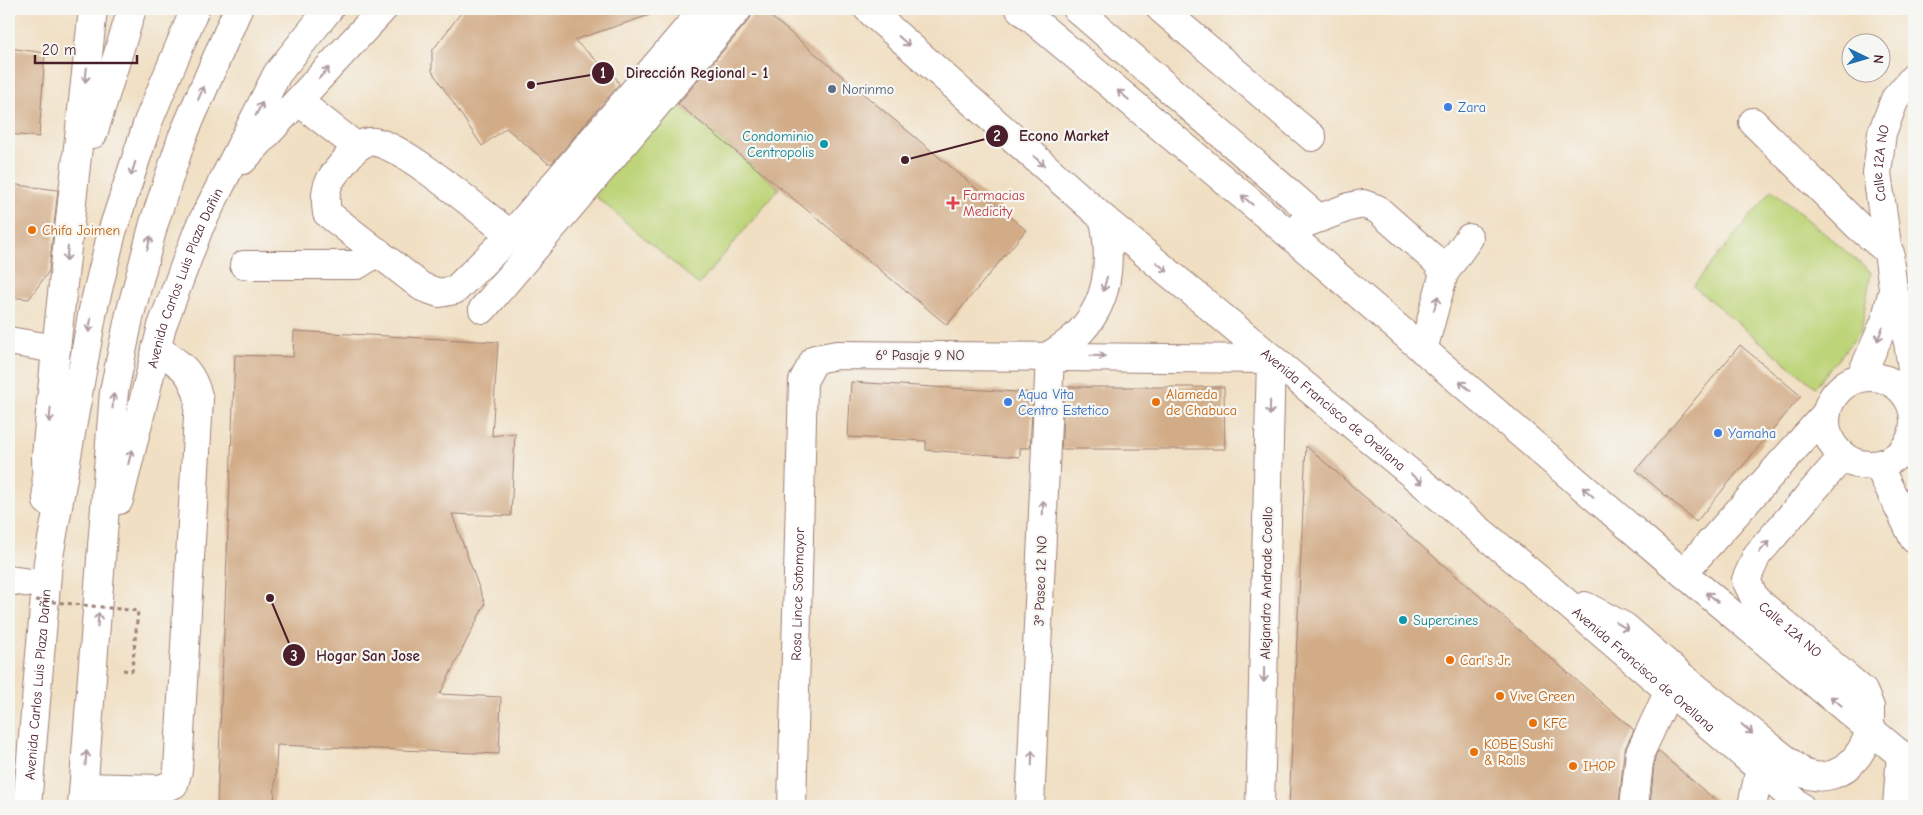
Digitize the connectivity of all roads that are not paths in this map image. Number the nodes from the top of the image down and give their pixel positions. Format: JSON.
{"nodes":[{"id":1,"x":93,"y":9,"type":"edge"},
{"id":2,"x":132,"y":9,"type":"edge"},
{"id":3,"x":195,"y":9,"type":"edge"},
{"id":4,"x":238,"y":9,"type":"edge"},
{"id":5,"x":306,"y":9,"type":"edge"},
{"id":6,"x":329,"y":9,"type":"edge"},
{"id":7,"x":383,"y":9,"type":"edge"},
{"id":8,"x":704,"y":9,"type":"edge"},
{"id":9,"x":738,"y":9,"type":"edge"},
{"id":10,"x":868,"y":9,"type":"edge"},
{"id":11,"x":1020,"y":9,"type":"edge"},
{"id":12,"x":1077,"y":9,"type":"edge"},
{"id":13,"x":1161,"y":9,"type":"edge"},
{"id":14,"x":277,"y":74,"type":"junction"},
{"id":15,"x":1914,"y":77,"type":"edge"},
{"id":16,"x":298,"y":102,"type":"junction"},
{"id":17,"x":1754,"y":122,"type":"dead end"},
{"id":18,"x":1312,"y":137,"type":"dead end"},
{"id":19,"x":357,"y":147,"type":"junction"},
{"id":20,"x":220,"y":185,"type":"junction"},
{"id":21,"x":73,"y":204,"type":"junction"},
{"id":22,"x":1318,"y":218,"type":"junction"},
{"id":23,"x":1104,"y":219,"type":"junction"},
{"id":24,"x":1285,"y":231,"type":"junction"},
{"id":25,"x":512,"y":235,"type":"junction"},
{"id":26,"x":1469,"y":238,"type":"dead end"},
{"id":27,"x":378,"y":252,"type":"junction"},
{"id":28,"x":1890,"y":253,"type":"junction"},
{"id":29,"x":244,"y":266,"type":"dead end"},
{"id":30,"x":1444,"y":274,"type":"junction"},
{"id":31,"x":1894,"y":288,"type":"junction"},
{"id":32,"x":483,"y":309,"type":"dead end"},
{"id":33,"x":9,"y":341,"type":"edge"},
{"id":34,"x":156,"y":348,"type":"junction"},
{"id":35,"x":56,"y":350,"type":"junction"},
{"id":36,"x":1423,"y":350,"type":"junction"},
{"id":37,"x":1050,"y":356,"type":"junction"},
{"id":38,"x":1271,"y":359,"type":"junction"},
{"id":39,"x":1860,"y":378,"type":"junction"},
{"id":40,"x":803,"y":381,"type":"joint"},
{"id":41,"x":1907,"y":397,"type":"junction"},
{"id":42,"x":1827,"y":412,"type":"junction"},
{"id":43,"x":1843,"y":456,"type":"junction"},
{"id":44,"x":1878,"y":465,"type":"junction"},
{"id":45,"x":1914,"y":539,"type":"edge"},
{"id":46,"x":102,"y":572,"type":"junction"},
{"id":47,"x":1683,"y":573,"type":"junction"},
{"id":48,"x":9,"y":580,"type":"edge"},
{"id":49,"x":44,"y":582,"type":"junction"},
{"id":50,"x":1548,"y":587,"type":"junction"},
{"id":51,"x":1669,"y":691,"type":"junction"},
{"id":52,"x":1870,"y":730,"type":"junction"},
{"id":53,"x":1907,"y":760,"type":"edge"},
{"id":54,"x":1760,"y":769,"type":"junction"},
{"id":55,"x":83,"y":797,"type":"edge"},
{"id":56,"x":27,"y":806,"type":"edge"},
{"id":57,"x":792,"y":806,"type":"edge"},
{"id":58,"x":1030,"y":806,"type":"edge"},
{"id":59,"x":1260,"y":806,"type":"edge"},
{"id":60,"x":1634,"y":806,"type":"edge"},
{"id":61,"x":1752,"y":806,"type":"edge"},
{"id":62,"x":1800,"y":806,"type":"edge"},
{"id":63,"x":1897,"y":806,"type":"edge"}],
"edges":[{"from":1,"to":21,"type":"main road","name":"Avenida Carlos Luis Plaza Dañin","one_way":true},
{"from":2,"to":21,"type":"main road"},
{"from":3,"to":49,"type":"main road","name":"Avenida Carlos Luis Plaza Dañin","one_way":true},
{"from":46,"to":4,"type":"main road","name":"Avenida Carlos Luis Plaza Dañin","one_way":true},
{"from":5,"to":14,"type":"main road"},
{"from":6,"to":14,"type":"main road","name":"Avenida Carlos Luis Plaza Dañin"},
{"from":16,"to":7,"type":"main road","one_way":true},
{"from":8,"to":25,"type":"main road"},
{"from":9,"to":32,"type":"main road"},
{"from":10,"to":23,"type":"main road","name":"Avenida Francisco de Orellana","one_way":true},
{"from":24,"to":11,"type":"main road","one_way":true},
{"from":12,"to":22,"type":"main road"},
{"from":13,"to":18,"type":"main road"},
{"from":20,"to":14,"type":"main road","name":"Avenida Carlos Luis Plaza Dañin","one_way":true},
{"from":15,"to":28,"type":"main road","name":"Calle 12A NO"},
{"from":16,"to":19,"type":"main road"},
{"from":16,"to":20,"type":"main road"},
{"from":17,"to":28,"type":"main road"},
{"from":19,"to":25,"type":"main road"},
{"from":19,"to":27,"type":"main road"},
{"from":20,"to":34,"type":"main road","name":"Avenida Carlos Luis Plaza Dañin"},
{"from":21,"to":35,"type":"main road","name":"Avenida Carlos Luis Plaza Dañin","one_way":true},
{"from":22,"to":24,"type":"main road"},
{"from":22,"to":30,"type":"main road"},
{"from":23,"to":37,"type":"main road","one_way":true},
{"from":23,"to":38,"type":"main road","name":"Avenida Francisco de Orellana","one_way":true},
{"from":24,"to":36,"type":"main road"},
{"from":25,"to":27,"type":"main road"},
{"from":26,"to":30,"type":"main road"},
{"from":27,"to":29,"type":"main road"},
{"from":28,"to":31,"type":"main road","name":"Calle 12A NO"},
{"from":36,"to":30,"type":"main road","one_way":true},
{"from":31,"to":39,"type":"main road","name":"Calle 12A NO","one_way":true},
{"from":31,"to":41,"type":"main road","name":"Calle 12A NO"},
{"from":33,"to":35,"type":"main road"},
{"from":46,"to":34,"type":"main road","name":"Avenida Carlos Luis Plaza Dañin","one_way":true},
{"from":34,"to":55,"type":"main road"},
{"from":35,"to":49,"type":"main road","name":"Avenida Carlos Luis Plaza Dañin","one_way":true},
{"from":47,"to":36,"type":"main road","one_way":true},
{"from":37,"to":38,"type":"main road","name":"6º Pasaje 9 NO","one_way":true},
{"from":37,"to":40,"type":"main road","name":"6º Pasaje 9 NO"},
{"from":58,"to":37,"type":"main road","name":"3º Paseo 12 NO","one_way":true},
{"from":38,"to":50,"type":"main road","name":"Avenida Francisco de Orellana","one_way":true},
{"from":38,"to":59,"type":"main road","name":"Alejandro Andrade Coello","one_way":true},
{"from":39,"to":41,"type":"main road"},
{"from":39,"to":42,"type":"main road"},
{"from":40,"to":57,"type":"main road","name":"Rosa Lince Sotomayor"},
{"from":41,"to":44,"type":"main road"},
{"from":42,"to":43,"type":"main road"},
{"from":42,"to":47,"type":"main road"},
{"from":43,"to":44,"type":"main road"},
{"from":52,"to":43,"type":"main road","name":"Calle 12A NO","one_way":true},
{"from":44,"to":45,"type":"main road"},
{"from":55,"to":46,"type":"main road","name":"Avenida Carlos Luis Plaza Dañin","one_way":true},
{"from":52,"to":47,"type":"main road","one_way":true},
{"from":48,"to":49,"type":"main road"},
{"from":49,"to":56,"type":"main road","name":"Avenida Carlos Luis Plaza Dañin"},
{"from":50,"to":51,"type":"main road","name":"Avenida Francisco de Orellana"},
{"from":50,"to":52,"type":"main road","one_way":true},
{"from":51,"to":54,"type":"main road","name":"Avenida Francisco de Orellana"},
{"from":51,"to":60,"type":"main road"},
{"from":52,"to":53,"type":"main road"},
{"from":53,"to":63,"type":"main road"},
{"from":54,"to":61,"type":"main road"},
{"from":54,"to":62,"type":"main road","name":"Avenida Francisco de Orellana"}]}
